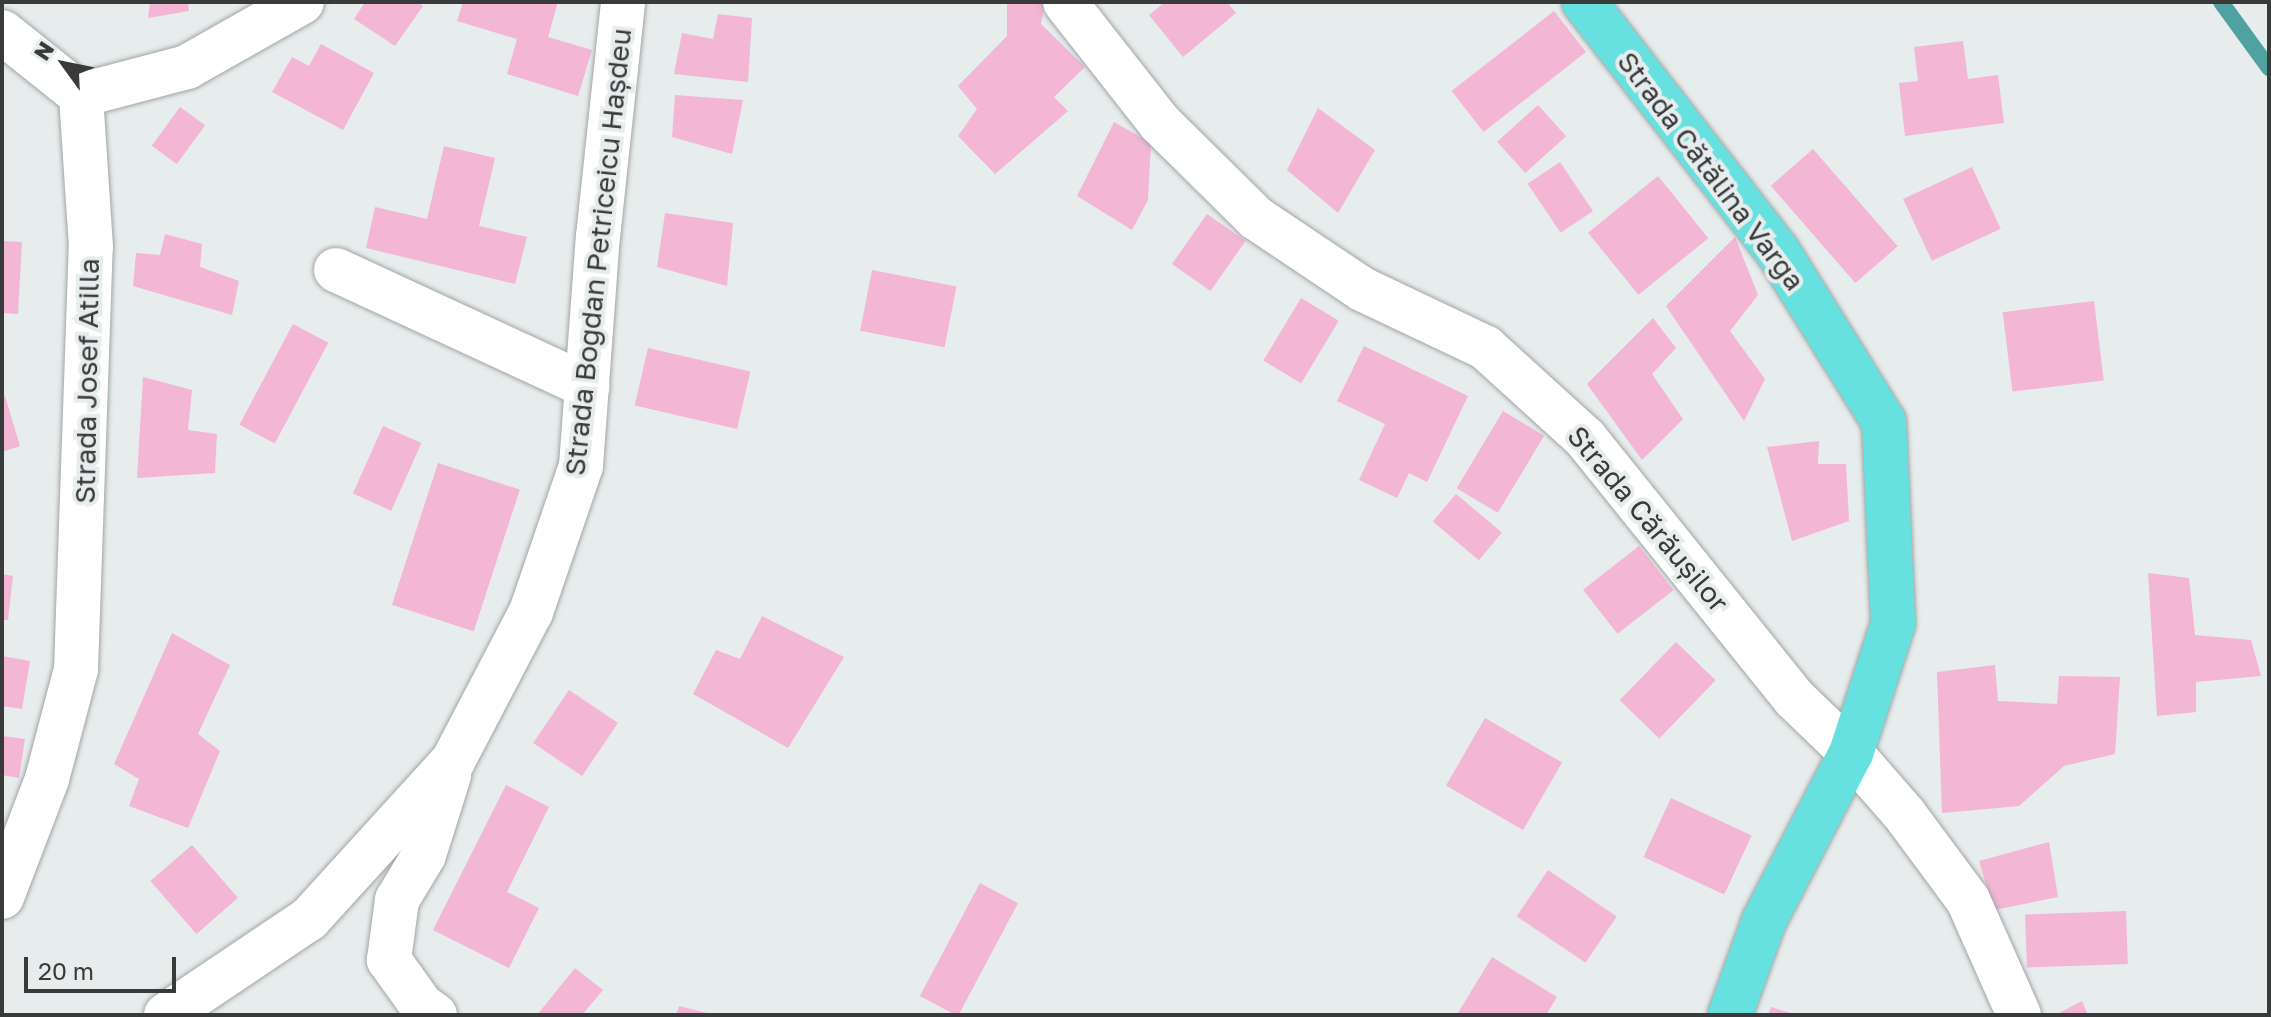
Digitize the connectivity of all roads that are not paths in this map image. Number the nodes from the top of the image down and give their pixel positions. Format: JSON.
{"nodes":[{"id":1,"x":302,"y":2,"type":"edge"},
{"id":2,"x":623,"y":2,"type":"edge"},
{"id":3,"x":1065,"y":2,"type":"edge"},
{"id":4,"x":1584,"y":2,"type":"edge"},
{"id":5,"x":2,"y":32,"type":"edge"},
{"id":6,"x":81,"y":95,"type":"junction"},
{"id":7,"x":336,"y":270,"type":"dead end"},
{"id":8,"x":587,"y":386,"type":"junction"},
{"id":9,"x":1851,"y":753,"type":"junction"},
{"id":10,"x":453,"y":761,"type":"junction"},
{"id":11,"x":2,"y":897,"type":"edge"},
{"id":12,"x":166,"y":1015,"type":"edge"},
{"id":13,"x":435,"y":1015,"type":"edge"},
{"id":14,"x":1730,"y":1015,"type":"edge"},
{"id":15,"x":2019,"y":1015,"type":"edge"}],
"edges":[{"from":1,"to":6,"type":"street"},
{"from":2,"to":8,"type":"street","name":"Strada Bogdan Petriceicu Hașdeu"},
{"from":3,"to":9,"type":"street","name":"Strada Cărăușilor"},
{"from":4,"to":9,"type":"main road","name":"Strada Cătălina Varga"},
{"from":5,"to":6,"type":"street"},
{"from":6,"to":11,"type":"street","name":"Strada Josef Atilla"},
{"from":7,"to":8,"type":"street"},
{"from":8,"to":10,"type":"street","name":"Strada Bogdan Petriceicu Hașdeu"},
{"from":9,"to":14,"type":"main road","name":"Strada Cătălina Varga"},
{"from":9,"to":15,"type":"street","name":"Strada Cărăușilor"},
{"from":10,"to":12,"type":"street","name":"Strada Bogdan Petriceicu Hașdeu"},
{"from":10,"to":13,"type":"street"}]}
